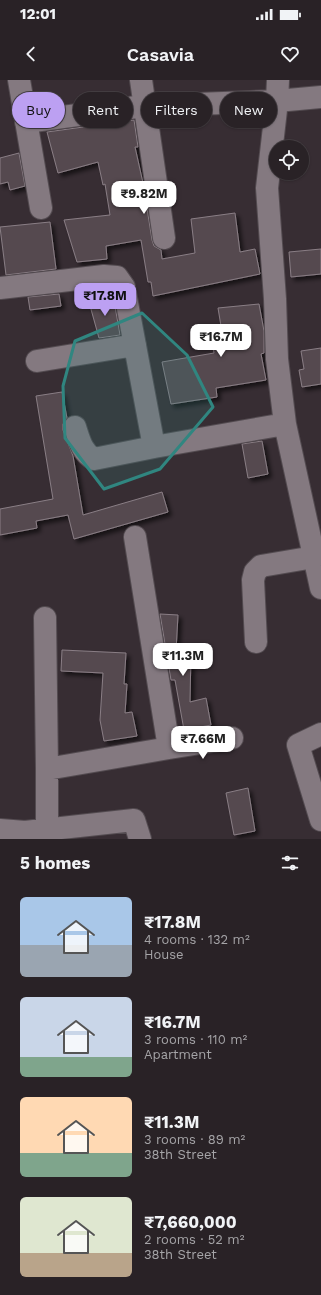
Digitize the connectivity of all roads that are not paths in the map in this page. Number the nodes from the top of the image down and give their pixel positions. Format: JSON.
{"nodes":[{"id":1,"x":19,"y":80,"type":"edge"},
{"id":2,"x":141,"y":80,"type":"edge"},
{"id":3,"x":278,"y":80,"type":"edge"},
{"id":4,"x":21,"y":92,"type":"edge"},
{"id":5,"x":142,"y":92,"type":"edge"},
{"id":6,"x":321,"y":97,"type":"edge"},
{"id":7,"x":277,"y":101,"type":"joint"},
{"id":8,"x":141,"y":106,"type":"edge"},
{"id":9,"x":65,"y":117,"type":"edge"},
{"id":10,"x":27,"y":128,"type":"edge"},
{"id":11,"x":147,"y":128,"type":"edge"},
{"id":12,"x":274,"y":128,"type":"edge"},
{"id":13,"x":41,"y":208,"type":"dead end"},
{"id":14,"x":164,"y":238,"type":"dead end"},
{"id":15,"x":0,"y":288,"type":"edge"},
{"id":16,"x":136,"y":345,"type":"junction"},
{"id":17,"x":37,"y":361,"type":"dead end"},
{"id":18,"x":285,"y":424,"type":"junction"},
{"id":19,"x":75,"y":427,"type":"dead end"},
{"id":20,"x":154,"y":447,"type":"junction"},
{"id":21,"x":135,"y":537,"type":"dead end"},
{"id":22,"x":314,"y":557,"type":"junction"},
{"id":23,"x":321,"y":588,"type":"edge"},
{"id":24,"x":45,"y":618,"type":"dead end"},
{"id":25,"x":256,"y":642,"type":"dead end"},
{"id":26,"x":321,"y":734,"type":"edge"},
{"id":27,"x":232,"y":738,"type":"dead end"},
{"id":28,"x":169,"y":748,"type":"junction"},
{"id":29,"x":47,"y":769,"type":"junction"},
{"id":30,"x":321,"y":819,"type":"edge"},
{"id":31,"x":48,"y":829,"type":"junction"},
{"id":32,"x":0,"y":830,"type":"edge"},
{"id":33,"x":25,"y":835,"type":"edge"},
{"id":34,"x":140,"y":839,"type":"edge"}],
"edges":[{"from":1,"to":4,"type":"street"},
{"from":2,"to":5,"type":"street"},
{"from":3,"to":7,"type":"street"},
{"from":6,"to":7,"type":"street"},
{"from":8,"to":9,"type":"street"},
{"from":10,"to":13,"type":"street"},
{"from":11,"to":14,"type":"street"},
{"from":12,"to":18,"type":"street"},
{"from":15,"to":16,"type":"street"},
{"from":16,"to":17,"type":"street"},
{"from":16,"to":20,"type":"street"},
{"from":18,"to":20,"type":"street"},
{"from":18,"to":22,"type":"street"},
{"from":19,"to":20,"type":"street"},
{"from":21,"to":28,"type":"street"},
{"from":22,"to":23,"type":"street"},
{"from":22,"to":25,"type":"street"},
{"from":24,"to":29,"type":"street"},
{"from":26,"to":30,"type":"street"},
{"from":27,"to":28,"type":"street"},
{"from":28,"to":29,"type":"street"},
{"from":29,"to":31,"type":"street"},
{"from":31,"to":33,"type":"street"},
{"from":31,"to":34,"type":"street"},
{"from":32,"to":33,"type":"street"}]}
